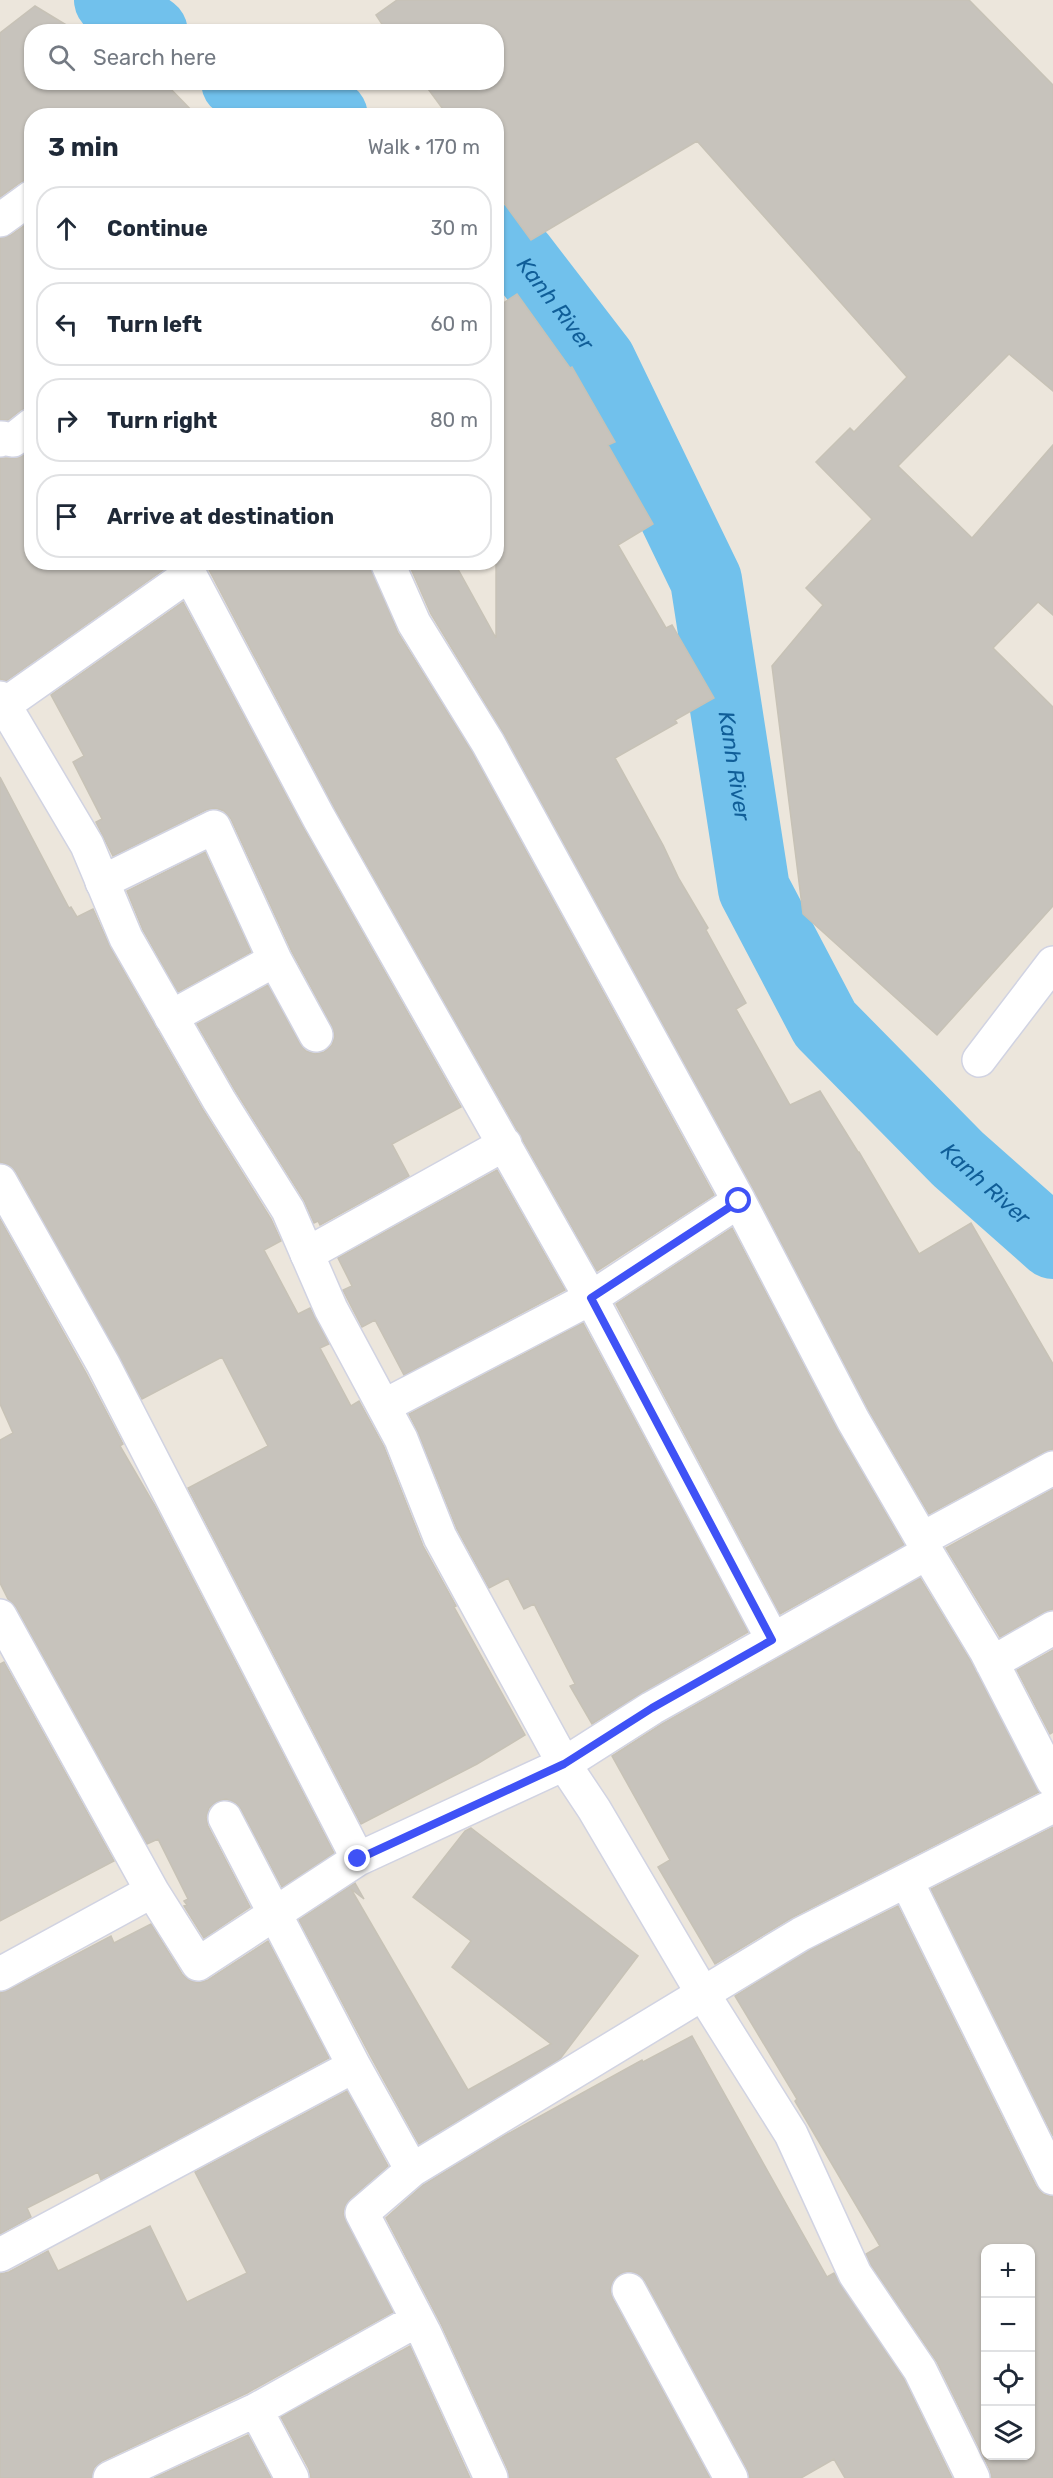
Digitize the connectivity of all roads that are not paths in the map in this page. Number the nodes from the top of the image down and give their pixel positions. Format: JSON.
{"nodes":[{"id":1,"x":24,"y":203,"type":"edge"},
{"id":2,"x":0,"y":220,"type":"edge"},
{"id":3,"x":24,"y":431,"type":"edge"},
{"id":4,"x":0,"y":440,"type":"edge"},
{"id":5,"x":183,"y":570,"type":"edge"},
{"id":6,"x":187,"y":570,"type":"edge"},
{"id":7,"x":391,"y":570,"type":"edge"},
{"id":8,"x":2,"y":701,"type":"edge"},
{"id":9,"x":102,"y":882,"type":"junction"},
{"id":10,"x":275,"y":960,"type":"junction"},
{"id":11,"x":1053,"y":963,"type":"edge"},
{"id":12,"x":171,"y":1017,"type":"junction"},
{"id":13,"x":316,"y":1035,"type":"dead end"},
{"id":14,"x":979,"y":1060,"type":"dead end"},
{"id":15,"x":505,"y":1144,"type":"junction"},
{"id":16,"x":0,"y":1181,"type":"edge"},
{"id":17,"x":739,"y":1201,"type":"junction"},
{"id":18,"x":307,"y":1254,"type":"junction"},
{"id":19,"x":591,"y":1298,"type":"junction"},
{"id":20,"x":384,"y":1406,"type":"junction"},
{"id":21,"x":1053,"y":1468,"type":"edge"},
{"id":22,"x":924,"y":1546,"type":"junction"},
{"id":23,"x":0,"y":1616,"type":"edge"},
{"id":24,"x":1053,"y":1628,"type":"edge"},
{"id":25,"x":772,"y":1640,"type":"junction"},
{"id":26,"x":992,"y":1663,"type":"junction"},
{"id":27,"x":564,"y":1764,"type":"junction"},
{"id":28,"x":1053,"y":1781,"type":"edge"},
{"id":29,"x":1053,"y":1806,"type":"edge"},
{"id":30,"x":225,"y":1818,"type":"dead end"},
{"id":31,"x":358,"y":1859,"type":"junction"},
{"id":32,"x":907,"y":1882,"type":"junction"},
{"id":33,"x":152,"y":1891,"type":"junction"},
{"id":34,"x":274,"y":1916,"type":"junction"},
{"id":35,"x":0,"y":1974,"type":"edge"},
{"id":36,"x":703,"y":1994,"type":"junction"},
{"id":37,"x":354,"y":2066,"type":"junction"},
{"id":38,"x":412,"y":2170,"type":"junction"},
{"id":39,"x":1053,"y":2178,"type":"edge"},
{"id":40,"x":0,"y":2255,"type":"edge"},
{"id":41,"x":629,"y":2290,"type":"dead end"},
{"id":42,"x":417,"y":2320,"type":"junction"},
{"id":43,"x":256,"y":2410,"type":"junction"},
{"id":44,"x":110,"y":2478,"type":"edge"},
{"id":45,"x":292,"y":2478,"type":"edge"},
{"id":46,"x":491,"y":2478,"type":"edge"},
{"id":47,"x":731,"y":2478,"type":"edge"},
{"id":48,"x":973,"y":2478,"type":"edge"}],
"edges":[{"from":1,"to":2,"type":"street"},
{"from":3,"to":4,"type":"street"},
{"from":5,"to":8,"type":"street"},
{"from":6,"to":15,"type":"street"},
{"from":7,"to":17,"type":"street"},
{"from":8,"to":9,"type":"street"},
{"from":9,"to":10,"type":"street"},
{"from":9,"to":12,"type":"street"},
{"from":10,"to":12,"type":"street"},
{"from":10,"to":13,"type":"street"},
{"from":11,"to":14,"type":"street"},
{"from":12,"to":18,"type":"street"},
{"from":15,"to":18,"type":"street"},
{"from":15,"to":19,"type":"street"},
{"from":16,"to":31,"type":"street"},
{"from":17,"to":19,"type":"street"},
{"from":17,"to":22,"type":"street"},
{"from":18,"to":20,"type":"street"},
{"from":19,"to":20,"type":"street"},
{"from":19,"to":25,"type":"street"},
{"from":20,"to":27,"type":"street"},
{"from":21,"to":22,"type":"street"},
{"from":22,"to":25,"type":"street"},
{"from":22,"to":26,"type":"street"},
{"from":23,"to":33,"type":"street"},
{"from":24,"to":26,"type":"street"},
{"from":25,"to":27,"type":"street"},
{"from":26,"to":28,"type":"street"},
{"from":27,"to":31,"type":"street"},
{"from":27,"to":36,"type":"street"},
{"from":29,"to":32,"type":"street"},
{"from":30,"to":34,"type":"street"},
{"from":31,"to":34,"type":"street"},
{"from":32,"to":36,"type":"street"},
{"from":32,"to":39,"type":"street"},
{"from":33,"to":34,"type":"street"},
{"from":33,"to":35,"type":"street"},
{"from":34,"to":37,"type":"street"},
{"from":36,"to":38,"type":"street"},
{"from":36,"to":48,"type":"street"},
{"from":37,"to":38,"type":"street"},
{"from":37,"to":40,"type":"street"},
{"from":38,"to":42,"type":"street"},
{"from":41,"to":47,"type":"street"},
{"from":42,"to":43,"type":"street"},
{"from":42,"to":46,"type":"street"},
{"from":43,"to":44,"type":"street"},
{"from":43,"to":45,"type":"street"}]}
